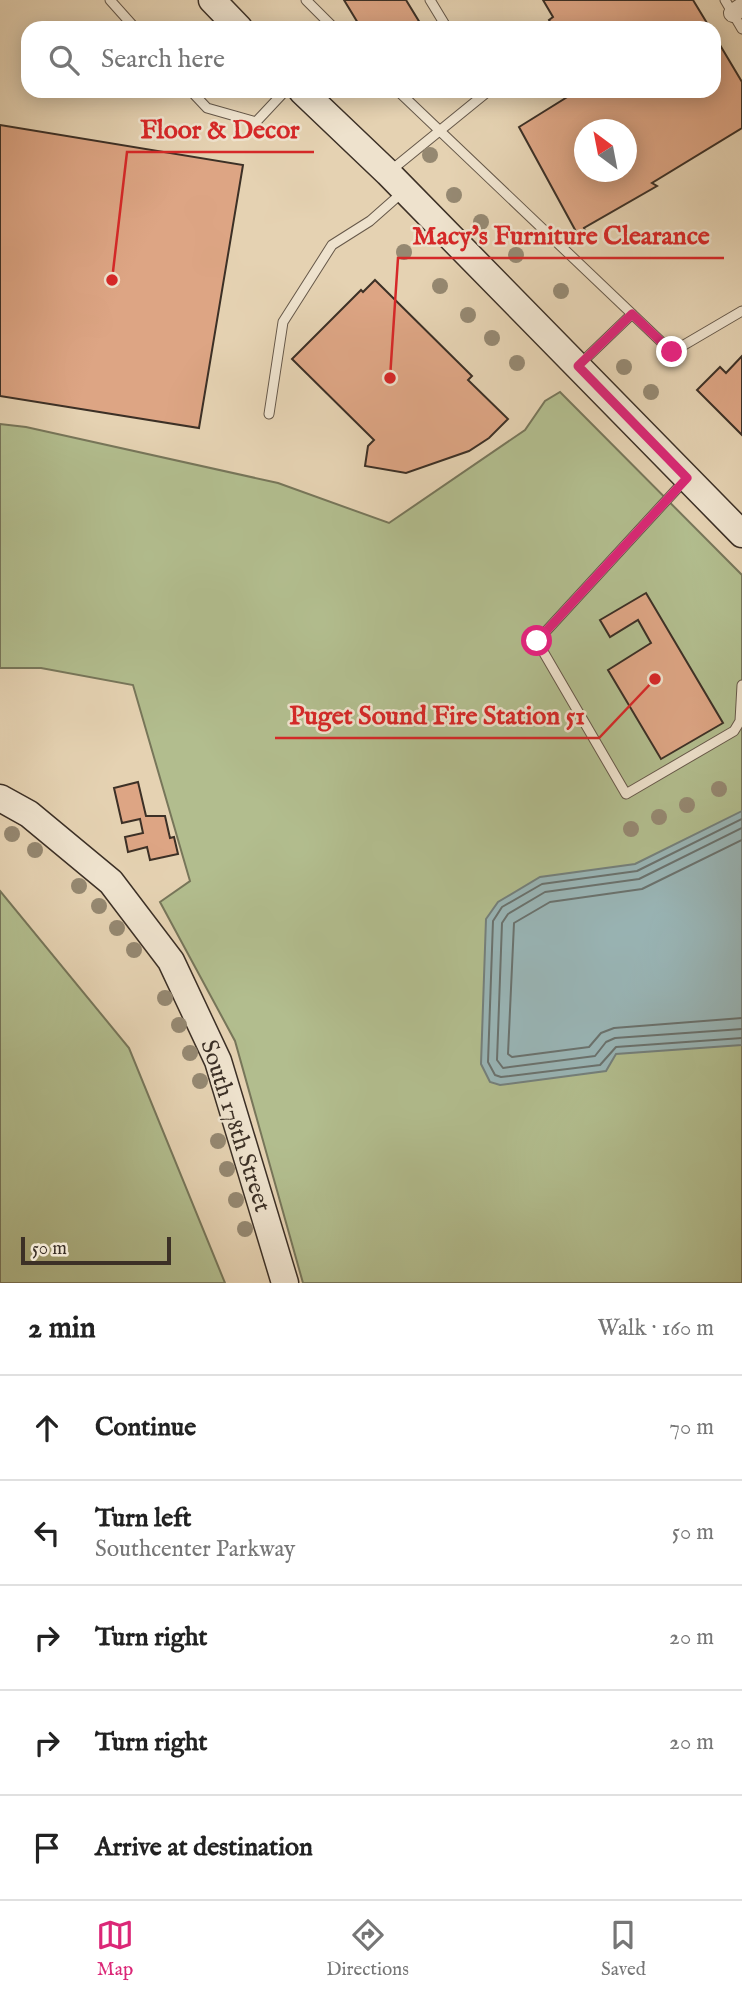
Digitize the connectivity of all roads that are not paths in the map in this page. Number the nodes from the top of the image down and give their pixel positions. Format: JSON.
{"nodes":[{"id":1,"x":110,"y":0,"type":"edge"},
{"id":2,"x":212,"y":0,"type":"edge"},
{"id":3,"x":306,"y":0,"type":"edge"},
{"id":4,"x":430,"y":0,"type":"edge"},
{"id":5,"x":733,"y":7,"type":"edge"},
{"id":6,"x":129,"y":21,"type":"edge"},
{"id":7,"x":232,"y":21,"type":"edge"},
{"id":8,"x":327,"y":21,"type":"edge"},
{"id":9,"x":443,"y":21,"type":"edge"},
{"id":10,"x":742,"y":29,"type":"edge"},
{"id":11,"x":198,"y":98,"type":"edge"},
{"id":12,"x":278,"y":98,"type":"edge"},
{"id":13,"x":309,"y":98,"type":"edge"},
{"id":14,"x":405,"y":98,"type":"edge"},
{"id":15,"x":480,"y":98,"type":"edge"},
{"id":16,"x":438,"y":130,"type":"junction"},
{"id":17,"x":397,"y":181,"type":"junction"},
{"id":18,"x":742,"y":311,"type":"edge"},
{"id":19,"x":632,"y":314,"type":"junction"},
{"id":20,"x":578,"y":366,"type":"junction"},
{"id":21,"x":269,"y":414,"type":"dead end"},
{"id":22,"x":687,"y":478,"type":"junction"},
{"id":23,"x":742,"y":534,"type":"edge"},
{"id":24,"x":742,"y":685,"type":"edge"},
{"id":25,"x":0,"y":798,"type":"edge"},
{"id":26,"x":285,"y":1283,"type":"edge"}],
"edges":[{"from":1,"to":6,"type":"lane"},
{"from":2,"to":7,"type":"main road"},
{"from":3,"to":8,"type":"lane"},
{"from":4,"to":9,"type":"lane"},
{"from":5,"to":10,"type":"lane"},
{"from":11,"to":12,"type":"lane"},
{"from":13,"to":17,"type":"main road"},
{"from":14,"to":16,"type":"lane"},
{"from":15,"to":16,"type":"lane"},
{"from":16,"to":17,"type":"lane"},
{"from":16,"to":19,"type":"lane"},
{"from":17,"to":20,"type":"main road"},
{"from":17,"to":21,"type":"lane"},
{"from":18,"to":19,"type":"lane"},
{"from":19,"to":20,"type":"lane"},
{"from":20,"to":22,"type":"main road"},
{"from":22,"to":23,"type":"main road"},
{"from":22,"to":24,"type":"lane"},
{"from":25,"to":26,"type":"main road","name":"South 178th Street"}]}
